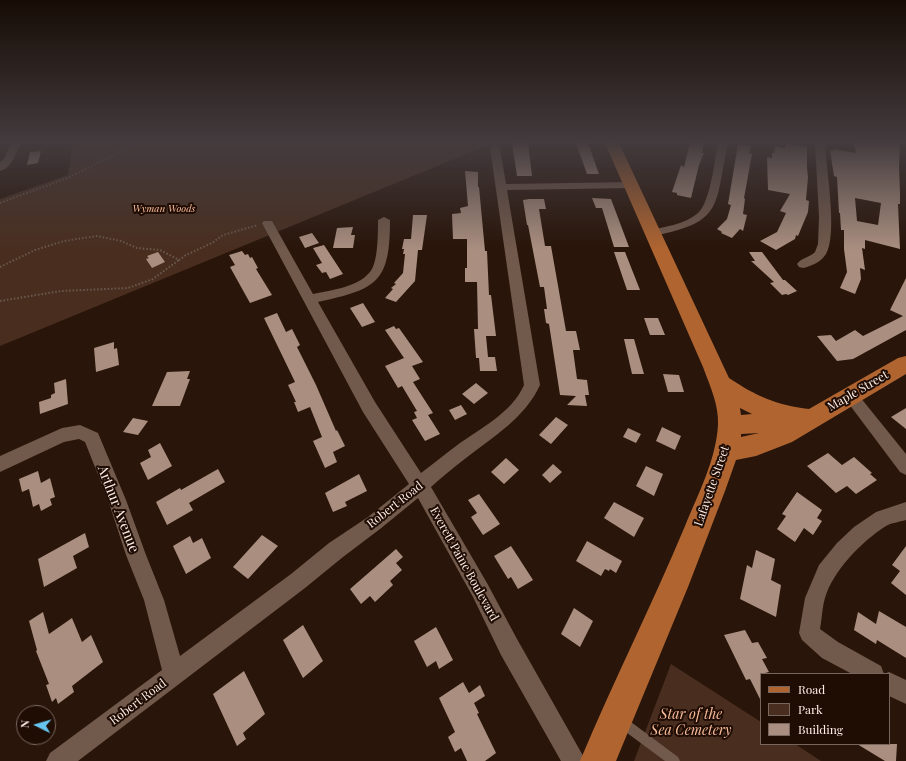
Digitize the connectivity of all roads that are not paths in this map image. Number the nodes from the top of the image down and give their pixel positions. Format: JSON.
{"nodes":[{"id":1,"x":500,"y":179,"type":"edge"},
{"id":2,"x":628,"y":179,"type":"edge"},
{"id":3,"x":714,"y":179,"type":"edge"},
{"id":4,"x":822,"y":179,"type":"edge"},
{"id":5,"x":631,"y":185,"type":"junction"},
{"id":6,"x":502,"y":187,"type":"junction"},
{"id":7,"x":384,"y":220,"type":"dead end"},
{"id":8,"x":268,"y":222,"type":"road end"},
{"id":9,"x":653,"y":232,"type":"junction"},
{"id":10,"x":803,"y":264,"type":"dead end"},
{"id":11,"x":310,"y":300,"type":"junction"},
{"id":12,"x":906,"y":364,"type":"edge"},
{"id":13,"x":721,"y":384,"type":"junction"},
{"id":14,"x":851,"y":396,"type":"junction"},
{"id":15,"x":810,"y":420,"type":"junction"},
{"id":16,"x":728,"y":438,"type":"junction"},
{"id":17,"x":0,"y":464,"type":"edge"},
{"id":18,"x":906,"y":467,"type":"edge"},
{"id":19,"x":420,"y":486,"type":"junction"},
{"id":20,"x":906,"y":511,"type":"edge"},
{"id":21,"x":871,"y":673,"type":"edge"},
{"id":22,"x":174,"y":675,"type":"junction"},
{"id":23,"x":890,"y":684,"type":"edge"},
{"id":24,"x":906,"y":693,"type":"edge"},
{"id":25,"x":617,"y":718,"type":"junction"},
{"id":26,"x":58,"y":761,"type":"edge"},
{"id":27,"x":574,"y":761,"type":"edge"},
{"id":28,"x":598,"y":761,"type":"edge"},
{"id":29,"x":674,"y":761,"type":"edge"}],
"edges":[{"from":1,"to":6,"type":"street","name":"Robert Road"},
{"from":2,"to":5,"type":"main road","name":"Lafayette Street"},
{"from":3,"to":9,"type":"street"},
{"from":4,"to":10,"type":"street"},
{"from":5,"to":6,"type":"street"},
{"from":5,"to":9,"type":"main road","name":"Lafayette Street"},
{"from":6,"to":19,"type":"street","name":"Robert Road"},
{"from":7,"to":11,"type":"street"},
{"from":8,"to":11,"type":"street","name":"Everett Paine Boulevard"},
{"from":9,"to":13,"type":"main road","name":"Lafayette Street"},
{"from":11,"to":19,"type":"street","name":"Everett Paine Boulevard"},
{"from":12,"to":14,"type":"main road","name":"Maple Street"},
{"from":13,"to":15,"type":"main road"},
{"from":13,"to":16,"type":"main road","name":"Lafayette Street"},
{"from":14,"to":15,"type":"main road","name":"Maple Street"},
{"from":14,"to":18,"type":"street"},
{"from":15,"to":16,"type":"main road","name":"Maple Street"},
{"from":16,"to":25,"type":"main road","name":"Lafayette Street"},
{"from":17,"to":22,"type":"street","name":"Arthur Avenue"},
{"from":19,"to":22,"type":"street","name":"Robert Road"},
{"from":19,"to":27,"type":"street","name":"Everett Paine Boulevard"},
{"from":20,"to":21,"type":"street"},
{"from":22,"to":26,"type":"street","name":"Robert Road"},
{"from":23,"to":24,"type":"street"},
{"from":25,"to":28,"type":"main road","name":"Lafayette Street"},
{"from":25,"to":29,"type":"lane"}]}
